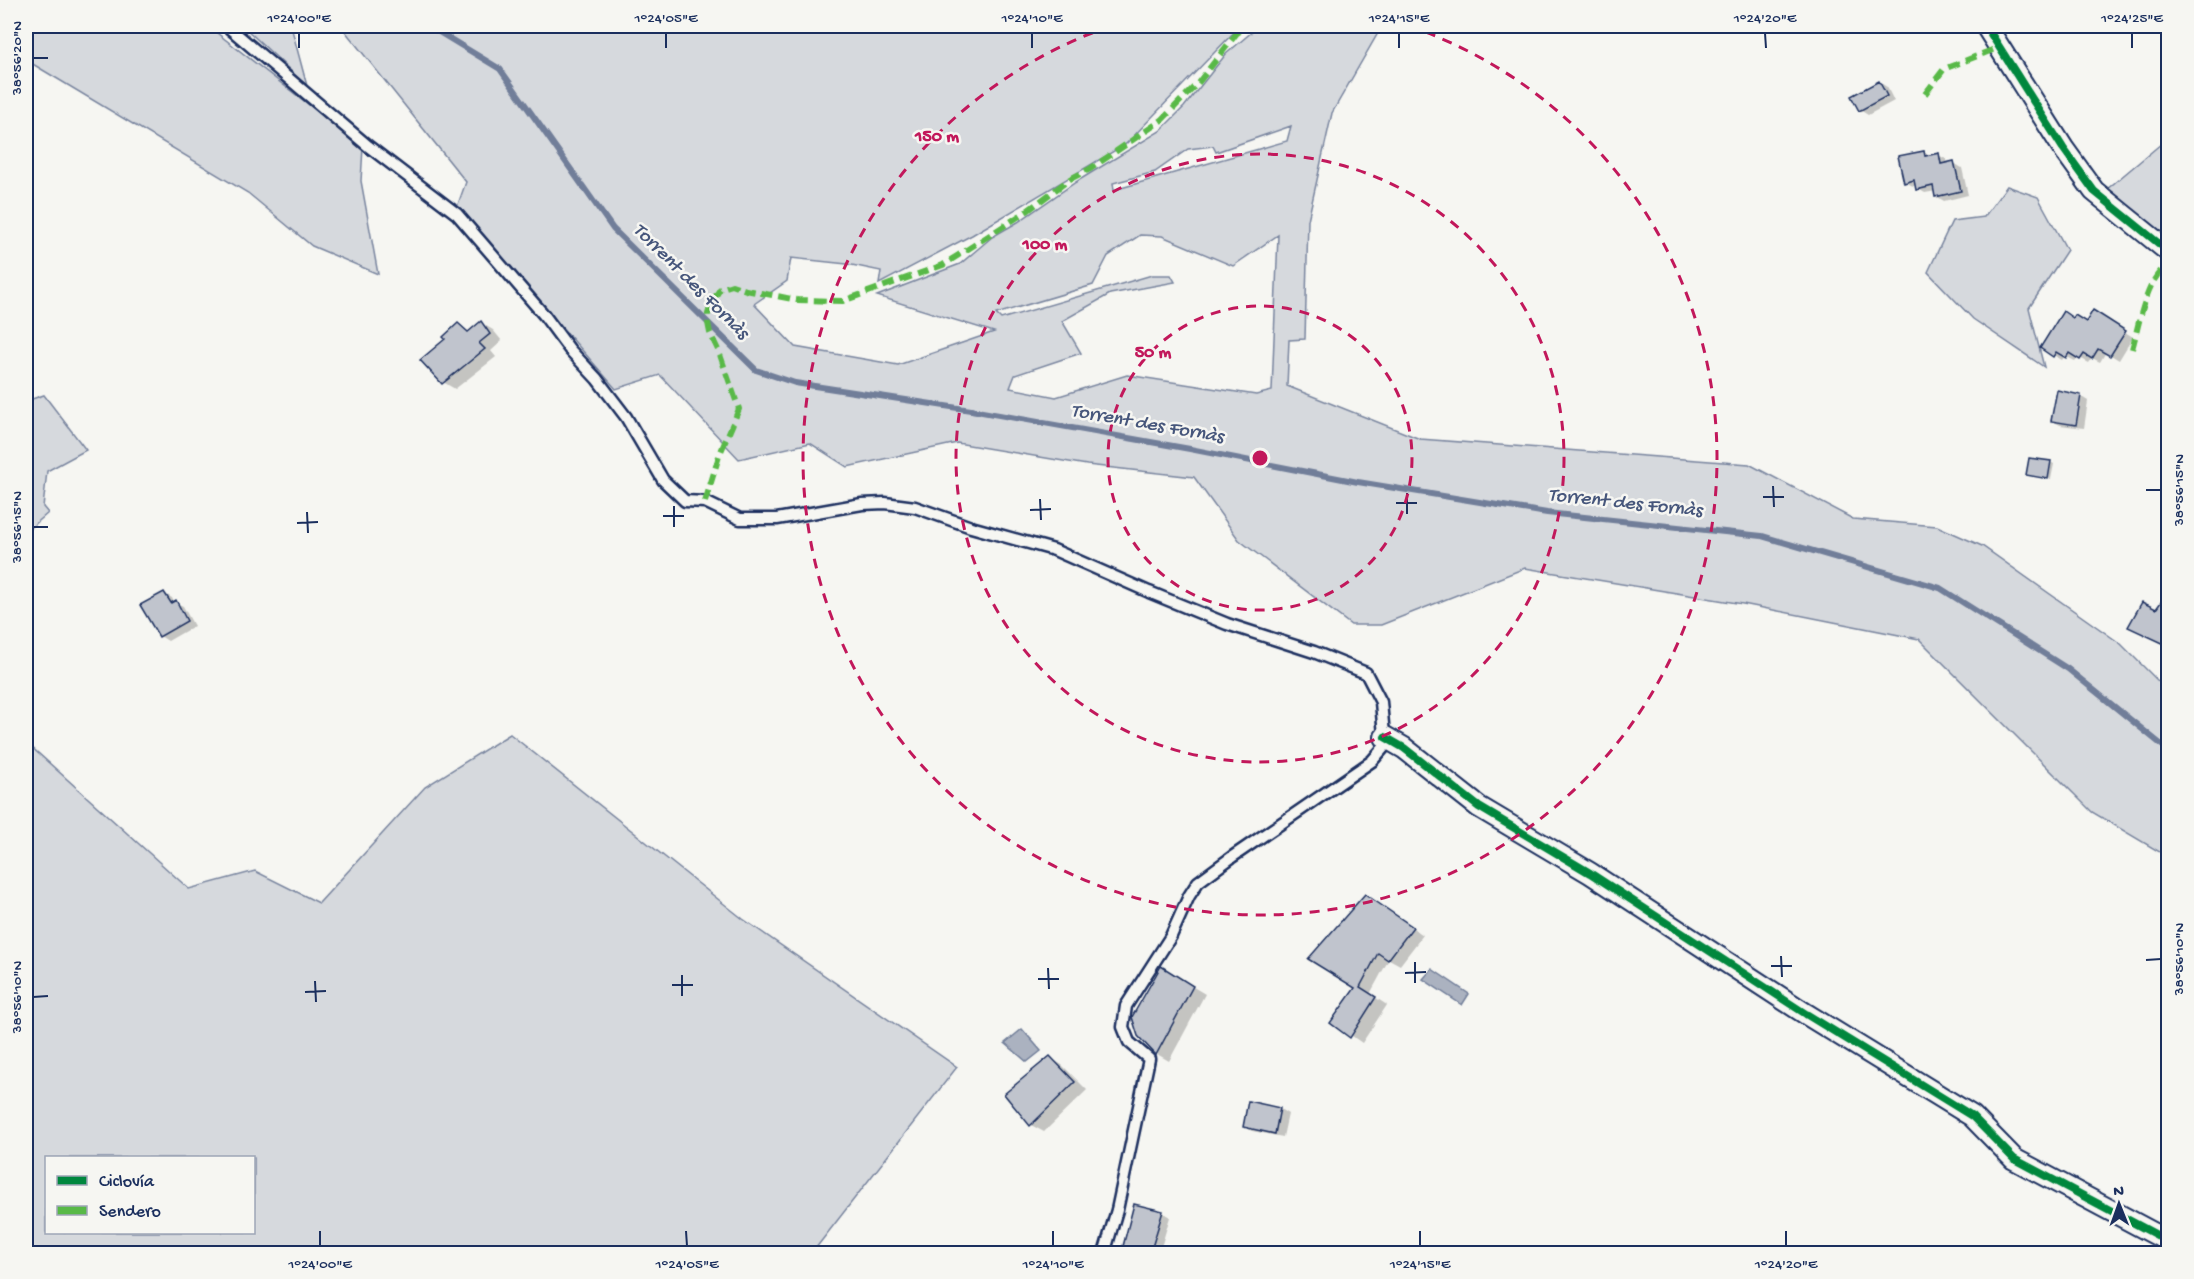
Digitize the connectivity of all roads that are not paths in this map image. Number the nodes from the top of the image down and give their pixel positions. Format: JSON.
{"nodes":[{"id":1,"x":227,"y":26,"type":"edge"},
{"id":2,"x":1986,"y":26,"type":"edge"},
{"id":3,"x":2169,"y":251,"type":"edge"},
{"id":4,"x":1385,"y":737,"type":"junction"},
{"id":5,"x":2169,"y":1240,"type":"edge"},
{"id":6,"x":1104,"y":1254,"type":"edge"}],
"edges":[{"from":1,"to":4,"type":"lane"},
{"from":2,"to":3,"type":"street"},
{"from":4,"to":5,"type":"street"},
{"from":4,"to":6,"type":"lane"}]}
